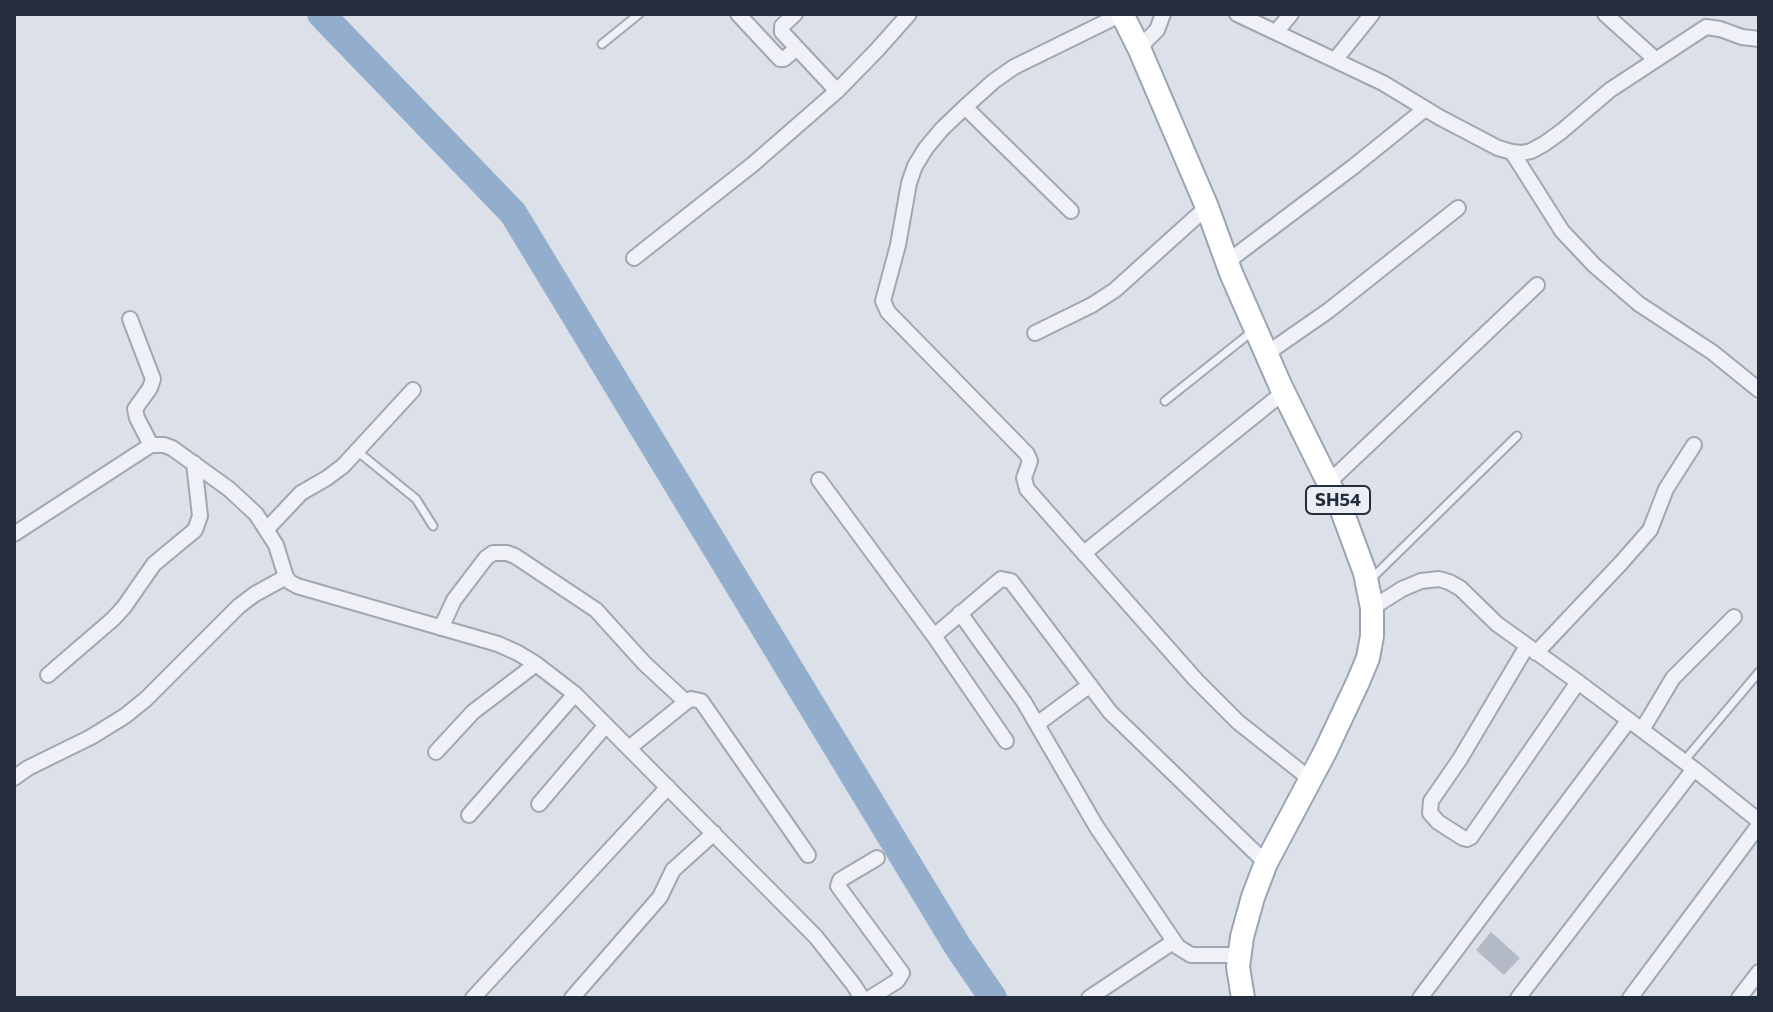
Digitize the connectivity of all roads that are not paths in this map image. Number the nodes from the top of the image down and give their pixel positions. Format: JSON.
{"nodes":[{"id":1,"x":639,"y":14,"type":"edge"},
{"id":2,"x":738,"y":14,"type":"edge"},
{"id":3,"x":795,"y":14,"type":"edge"},
{"id":4,"x":909,"y":14,"type":"edge"},
{"id":5,"x":1122,"y":14,"type":"edge"},
{"id":6,"x":1163,"y":14,"type":"edge"},
{"id":7,"x":1237,"y":14,"type":"edge"},
{"id":8,"x":1291,"y":14,"type":"edge"},
{"id":9,"x":1372,"y":14,"type":"edge"},
{"id":10,"x":1605,"y":14,"type":"edge"},
{"id":11,"x":1714,"y":20,"type":"edge"},
{"id":12,"x":1276,"y":32,"type":"junction"},
{"id":13,"x":1759,"y":39,"type":"edge"},
{"id":14,"x":602,"y":44,"type":"dead end"},
{"id":15,"x":797,"y":48,"type":"junction"},
{"id":16,"x":1139,"y":48,"type":"junction"},
{"id":17,"x":1655,"y":59,"type":"junction"},
{"id":18,"x":1335,"y":60,"type":"junction"},
{"id":19,"x":837,"y":91,"type":"junction"},
{"id":20,"x":965,"y":107,"type":"junction"},
{"id":21,"x":1425,"y":109,"type":"junction"},
{"id":22,"x":1512,"y":152,"type":"junction"},
{"id":23,"x":1207,"y":207,"type":"junction"},
{"id":24,"x":1458,"y":208,"type":"dead end"},
{"id":25,"x":1071,"y":211,"type":"dead end"},
{"id":26,"x":634,"y":258,"type":"dead end"},
{"id":27,"x":1227,"y":262,"type":"junction"},
{"id":28,"x":1537,"y":285,"type":"dead end"},
{"id":29,"x":130,"y":319,"type":"dead end"},
{"id":30,"x":1255,"y":329,"type":"junction"},
{"id":31,"x":1035,"y":333,"type":"dead end"},
{"id":32,"x":1266,"y":354,"type":"junction"},
{"id":33,"x":413,"y":390,"type":"dead end"},
{"id":34,"x":1759,"y":390,"type":"edge"},
{"id":35,"x":1284,"y":392,"type":"junction"},
{"id":36,"x":1165,"y":401,"type":"dead end"},
{"id":37,"x":1517,"y":436,"type":"dead end"},
{"id":38,"x":151,"y":445,"type":"junction"},
{"id":39,"x":1694,"y":445,"type":"dead end"},
{"id":40,"x":357,"y":451,"type":"junction"},
{"id":41,"x":194,"y":463,"type":"junction"},
{"id":42,"x":819,"y":480,"type":"dead end"},
{"id":43,"x":1329,"y":482,"type":"junction"},
{"id":44,"x":433,"y":526,"type":"dead end"},
{"id":45,"x":267,"y":529,"type":"junction"},
{"id":46,"x":14,"y":534,"type":"edge"},
{"id":47,"x":1084,"y":553,"type":"junction"},
{"id":48,"x":286,"y":577,"type":"junction"},
{"id":49,"x":1367,"y":583,"type":"junction"},
{"id":50,"x":1372,"y":608,"type":"junction"},
{"id":51,"x":960,"y":613,"type":"junction"},
{"id":52,"x":1734,"y":617,"type":"dead end"},
{"id":53,"x":441,"y":628,"type":"junction"},
{"id":54,"x":934,"y":636,"type":"junction"},
{"id":55,"x":1531,"y":650,"type":"junction"},
{"id":56,"x":536,"y":664,"type":"junction"},
{"id":57,"x":1759,"y":672,"type":"edge"},
{"id":58,"x":48,"y":675,"type":"dead end"},
{"id":59,"x":1578,"y":682,"type":"junction"},
{"id":60,"x":1090,"y":685,"type":"junction"},
{"id":61,"x":575,"y":694,"type":"junction"},
{"id":62,"x":686,"y":702,"type":"junction"},
{"id":63,"x":1629,"y":720,"type":"junction"},
{"id":64,"x":1037,"y":724,"type":"junction"},
{"id":65,"x":606,"y":725,"type":"junction"},
{"id":66,"x":1642,"y":730,"type":"junction"},
{"id":67,"x":1006,"y":741,"type":"dead end"},
{"id":68,"x":629,"y":748,"type":"junction"},
{"id":69,"x":436,"y":752,"type":"dead end"},
{"id":70,"x":1689,"y":765,"type":"junction"},
{"id":71,"x":14,"y":778,"type":"edge"},
{"id":72,"x":1310,"y":779,"type":"junction"},
{"id":73,"x":668,"y":787,"type":"junction"},
{"id":74,"x":539,"y":804,"type":"dead end"},
{"id":75,"x":469,"y":815,"type":"dead end"},
{"id":76,"x":1759,"y":823,"type":"edge"},
{"id":77,"x":714,"y":833,"type":"junction"},
{"id":78,"x":808,"y":855,"type":"dead end"},
{"id":79,"x":877,"y":858,"type":"dead end"},
{"id":80,"x":1266,"y":863,"type":"junction"},
{"id":81,"x":1173,"y":942,"type":"junction"},
{"id":82,"x":1240,"y":955,"type":"junction"},
{"id":83,"x":1759,"y":972,"type":"edge"},
{"id":84,"x":473,"y":998,"type":"edge"},
{"id":85,"x":572,"y":998,"type":"edge"},
{"id":86,"x":862,"y":998,"type":"edge"},
{"id":87,"x":870,"y":998,"type":"edge"},
{"id":88,"x":1089,"y":998,"type":"edge"},
{"id":89,"x":1243,"y":998,"type":"edge"},
{"id":90,"x":1420,"y":998,"type":"edge"},
{"id":91,"x":1518,"y":998,"type":"edge"},
{"id":92,"x":1630,"y":998,"type":"edge"},
{"id":93,"x":1739,"y":998,"type":"edge"}],
"edges":[{"from":1,"to":14,"type":"lane"},
{"from":2,"to":15,"type":"street"},
{"from":3,"to":15,"type":"street"},
{"from":4,"to":19,"type":"street"},
{"from":5,"to":16,"type":"main road","number":"SH54"},
{"from":5,"to":20,"type":"street"},
{"from":6,"to":16,"type":"street"},
{"from":7,"to":12,"type":"street"},
{"from":8,"to":12,"type":"street"},
{"from":9,"to":18,"type":"street"},
{"from":10,"to":17,"type":"street"},
{"from":11,"to":13,"type":"street"},
{"from":11,"to":17,"type":"street"},
{"from":12,"to":18,"type":"street"},
{"from":15,"to":19,"type":"street"},
{"from":16,"to":23,"type":"main road","number":"SH54"},
{"from":17,"to":22,"type":"street"},
{"from":18,"to":21,"type":"street"},
{"from":19,"to":26,"type":"street"},
{"from":20,"to":25,"type":"street"},
{"from":20,"to":47,"type":"street"},
{"from":21,"to":22,"type":"street"},
{"from":21,"to":27,"type":"street"},
{"from":22,"to":34,"type":"street"},
{"from":23,"to":27,"type":"main road","number":"SH54"},
{"from":23,"to":31,"type":"street"},
{"from":24,"to":32,"type":"street"},
{"from":27,"to":30,"type":"main road","number":"SH54"},
{"from":28,"to":43,"type":"street"},
{"from":29,"to":38,"type":"street"},
{"from":30,"to":32,"type":"main road","number":"SH54"},
{"from":30,"to":36,"type":"lane"},
{"from":32,"to":35,"type":"main road","number":"SH54"},
{"from":33,"to":40,"type":"street"},
{"from":35,"to":43,"type":"main road","number":"SH54"},
{"from":35,"to":47,"type":"street"},
{"from":37,"to":49,"type":"lane"},
{"from":38,"to":41,"type":"street"},
{"from":38,"to":46,"type":"street"},
{"from":39,"to":55,"type":"street"},
{"from":40,"to":44,"type":"lane"},
{"from":40,"to":45,"type":"street"},
{"from":41,"to":45,"type":"street"},
{"from":41,"to":58,"type":"street"},
{"from":42,"to":54,"type":"street"},
{"from":43,"to":49,"type":"main road","number":"SH54"},
{"from":45,"to":48,"type":"street"},
{"from":47,"to":72,"type":"street"},
{"from":48,"to":53,"type":"street"},
{"from":48,"to":71,"type":"street"},
{"from":49,"to":50,"type":"main road","number":"SH54"},
{"from":50,"to":55,"type":"street"},
{"from":50,"to":72,"type":"main road","number":"SH54"},
{"from":51,"to":54,"type":"street"},
{"from":51,"to":60,"type":"street"},
{"from":51,"to":64,"type":"street"},
{"from":52,"to":66,"type":"street"},
{"from":53,"to":56,"type":"street"},
{"from":53,"to":62,"type":"street"},
{"from":54,"to":67,"type":"street"},
{"from":55,"to":59,"type":"street"},
{"from":55,"to":59,"type":"street"},
{"from":56,"to":61,"type":"street"},
{"from":56,"to":69,"type":"street"},
{"from":57,"to":70,"type":"lane"},
{"from":59,"to":63,"type":"street"},
{"from":60,"to":64,"type":"street"},
{"from":60,"to":80,"type":"street"},
{"from":61,"to":65,"type":"street"},
{"from":61,"to":75,"type":"street"},
{"from":62,"to":68,"type":"street"},
{"from":62,"to":78,"type":"street"},
{"from":63,"to":66,"type":"street"},
{"from":63,"to":90,"type":"street"},
{"from":64,"to":81,"type":"street"},
{"from":65,"to":68,"type":"street"},
{"from":65,"to":74,"type":"street"},
{"from":66,"to":70,"type":"street"},
{"from":68,"to":73,"type":"street"},
{"from":70,"to":76,"type":"street"},
{"from":70,"to":91,"type":"street"},
{"from":72,"to":80,"type":"main road","number":"SH54"},
{"from":73,"to":77,"type":"street"},
{"from":73,"to":84,"type":"street"},
{"from":76,"to":92,"type":"street"},
{"from":77,"to":85,"type":"street"},
{"from":77,"to":86,"type":"street"},
{"from":79,"to":87,"type":"street"},
{"from":80,"to":82,"type":"main road","number":"SH54"},
{"from":81,"to":82,"type":"street"},
{"from":81,"to":88,"type":"street"},
{"from":82,"to":89,"type":"main road","number":"SH54"},
{"from":83,"to":93,"type":"street"}]}
